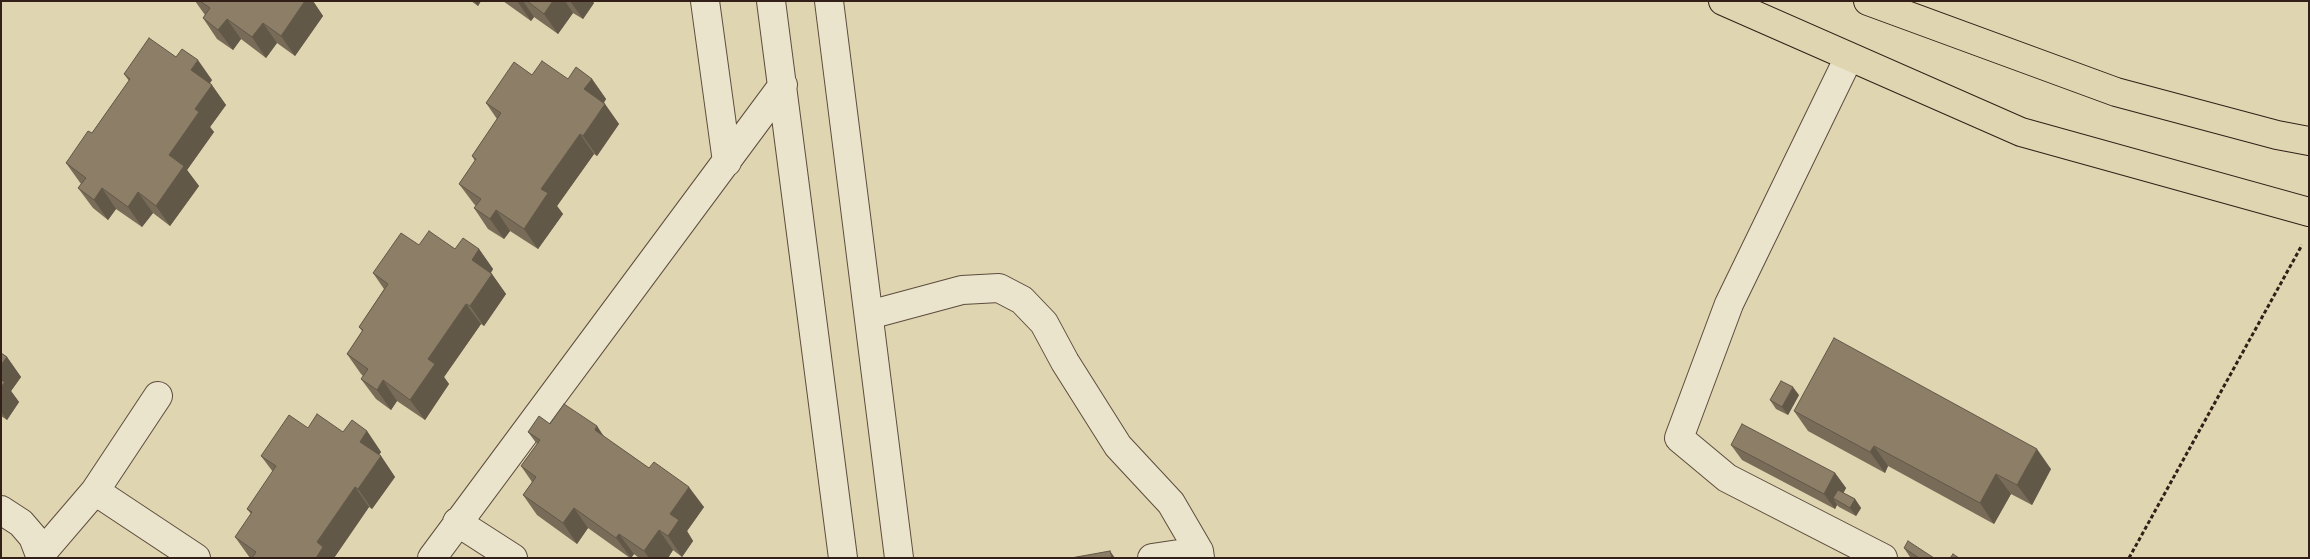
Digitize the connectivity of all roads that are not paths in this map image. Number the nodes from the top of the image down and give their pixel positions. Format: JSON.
{"nodes":[{"id":1,"x":705,"y":1,"type":"edge"},
{"id":2,"x":771,"y":1,"type":"edge"},
{"id":3,"x":829,"y":1,"type":"edge"},
{"id":4,"x":1723,"y":1,"type":"edge"},
{"id":5,"x":1868,"y":1,"type":"edge"},
{"id":6,"x":1849,"y":57,"type":"junction"},
{"id":7,"x":783,"y":85,"type":"junction"},
{"id":8,"x":2309,"y":141,"type":"edge"},
{"id":9,"x":727,"y":162,"type":"junction"},
{"id":10,"x":2309,"y":212,"type":"edge"},
{"id":11,"x":869,"y":315,"type":"junction"},
{"id":12,"x":158,"y":396,"type":"dead end"},
{"id":13,"x":95,"y":491,"type":"junction"},
{"id":14,"x":1,"y":510,"type":"edge"},
{"id":15,"x":456,"y":522,"type":"junction"},
{"id":16,"x":1199,"y":554,"type":"edge"},
{"id":17,"x":41,"y":556,"type":"edge"},
{"id":18,"x":196,"y":558,"type":"edge"},
{"id":19,"x":432,"y":558,"type":"edge"},
{"id":20,"x":513,"y":558,"type":"edge"},
{"id":21,"x":843,"y":558,"type":"edge"},
{"id":22,"x":899,"y":558,"type":"edge"},
{"id":23,"x":1152,"y":558,"type":"edge"},
{"id":24,"x":1883,"y":558,"type":"edge"}],
"edges":[{"from":1,"to":9,"type":"street"},
{"from":2,"to":7,"type":"street"},
{"from":3,"to":11,"type":"street"},
{"from":4,"to":6,"type":"highway"},
{"from":5,"to":8,"type":"highway"},
{"from":6,"to":10,"type":"highway"},
{"from":6,"to":24,"type":"street"},
{"from":7,"to":9,"type":"street"},
{"from":7,"to":21,"type":"street"},
{"from":9,"to":15,"type":"street"},
{"from":11,"to":16,"type":"street"},
{"from":11,"to":22,"type":"street"},
{"from":12,"to":13,"type":"street"},
{"from":13,"to":17,"type":"street"},
{"from":13,"to":18,"type":"street"},
{"from":14,"to":17,"type":"street"},
{"from":15,"to":19,"type":"street"},
{"from":15,"to":20,"type":"street"},
{"from":16,"to":23,"type":"street"}]}
